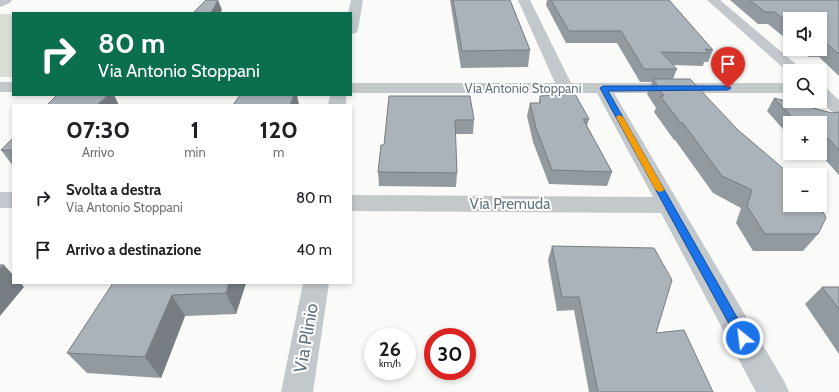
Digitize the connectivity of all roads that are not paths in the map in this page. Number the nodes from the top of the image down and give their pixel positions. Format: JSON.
{"nodes":[{"id":1,"x":6,"y":0,"type":"edge"},
{"id":2,"x":357,"y":0,"type":"edge"},
{"id":3,"x":524,"y":0,"type":"edge"},
{"id":4,"x":713,"y":0,"type":"edge"},
{"id":5,"x":0,"y":3,"type":"edge"},
{"id":6,"x":352,"y":25,"type":"edge"},
{"id":7,"x":788,"y":64,"type":"edge"},
{"id":8,"x":0,"y":87,"type":"edge"},
{"id":9,"x":12,"y":87,"type":"edge"},
{"id":10,"x":839,"y":87,"type":"edge"},
{"id":11,"x":352,"y":88,"type":"edge"},
{"id":12,"x":565,"y":88,"type":"junction"},
{"id":13,"x":603,"y":88,"type":"junction"},
{"id":14,"x":783,"y":88,"type":"edge"},
{"id":15,"x":827,"y":88,"type":"edge"},
{"id":16,"x":827,"y":98,"type":"edge"},
{"id":17,"x":839,"y":109,"type":"edge"},
{"id":18,"x":0,"y":200,"type":"edge"},
{"id":19,"x":12,"y":200,"type":"edge"},
{"id":20,"x":352,"y":203,"type":"edge"},
{"id":21,"x":668,"y":205,"type":"junction"},
{"id":22,"x":316,"y":284,"type":"edge"},
{"id":23,"x":297,"y":392,"type":"edge"},
{"id":24,"x":773,"y":392,"type":"edge"}],
"edges":[{"from":1,"to":5,"type":"street"},
{"from":2,"to":6,"type":"street"},
{"from":3,"to":12,"type":"street"},
{"from":4,"to":7,"type":"street"},
{"from":8,"to":9,"type":"street"},
{"from":10,"to":15,"type":"street"},
{"from":11,"to":12,"type":"street","name":"Via Antonio Stoppani"},
{"from":12,"to":13,"type":"street","name":"Via Antonio Stoppani"},
{"from":13,"to":14,"type":"street","name":"Via Antonio Stoppani"},
{"from":13,"to":21,"type":"street"},
{"from":16,"to":17,"type":"street"},
{"from":18,"to":19,"type":"street"},
{"from":20,"to":21,"type":"street","name":"Via Premuda"},
{"from":21,"to":24,"type":"street"},
{"from":22,"to":23,"type":"street","name":"Via Plinio"}]}
